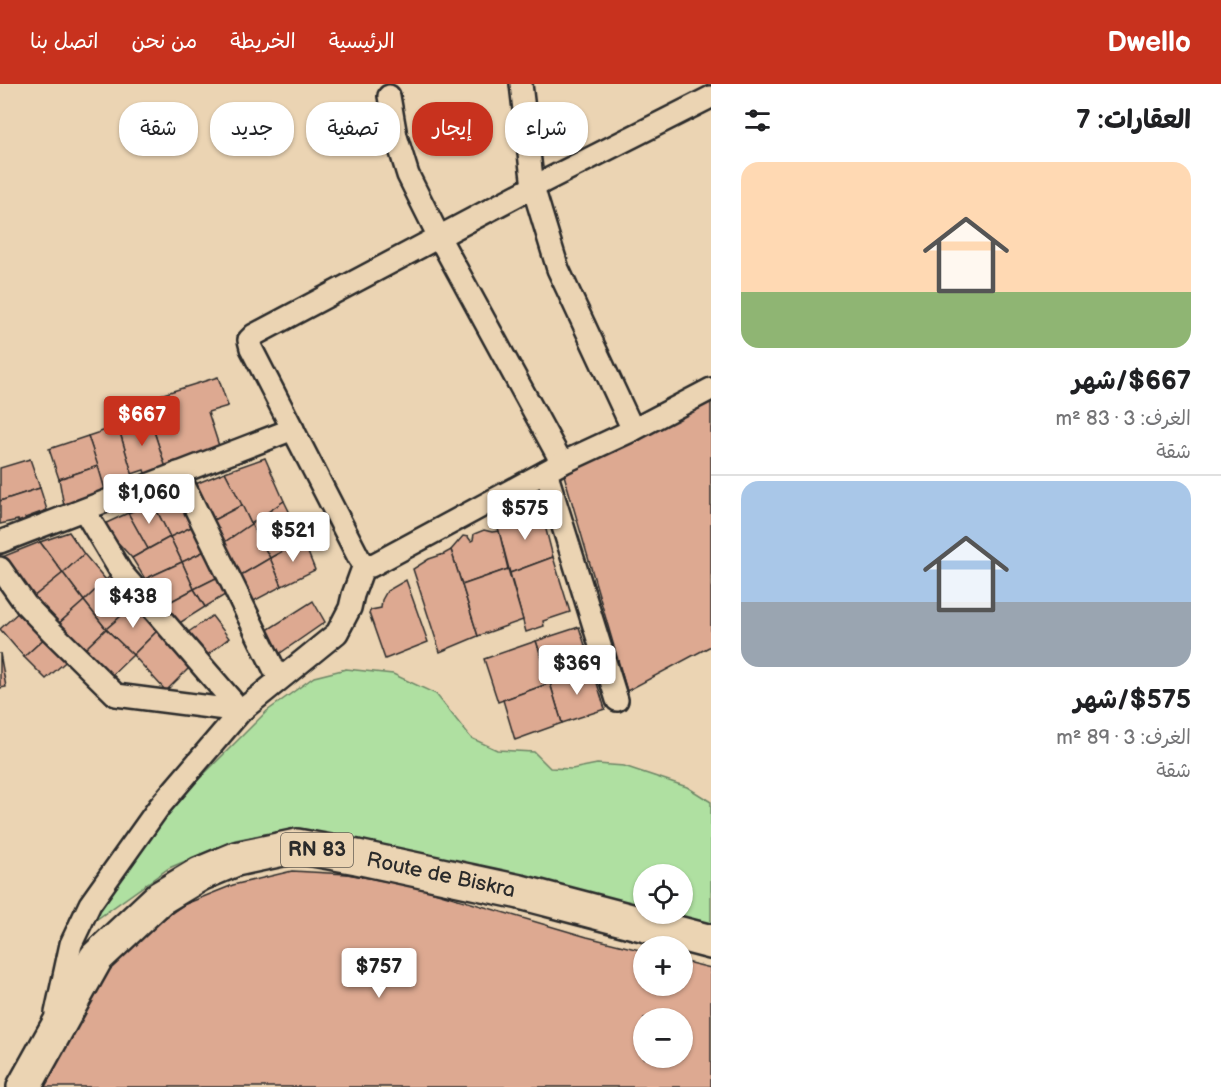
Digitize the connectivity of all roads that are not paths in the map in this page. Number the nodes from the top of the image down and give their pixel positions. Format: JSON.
{"nodes":[{"id":1,"x":521,"y":84,"type":"edge"},
{"id":2,"x":389,"y":96,"type":"dead end"},
{"id":3,"x":709,"y":103,"type":"edge"},
{"id":4,"x":533,"y":187,"type":"junction"},
{"id":5,"x":439,"y":237,"type":"junction"},
{"id":6,"x":711,"y":389,"type":"edge"},
{"id":7,"x":293,"y":429,"type":"junction"},
{"id":8,"x":633,"y":430,"type":"junction"},
{"id":9,"x":554,"y":467,"type":"junction"},
{"id":10,"x":178,"y":473,"type":"junction"},
{"id":11,"x":84,"y":510,"type":"junction"},
{"id":12,"x":0,"y":542,"type":"edge"},
{"id":13,"x":364,"y":565,"type":"junction"},
{"id":14,"x":0,"y":568,"type":"edge"},
{"id":15,"x":279,"y":679,"type":"junction"},
{"id":16,"x":617,"y":700,"type":"dead end"},
{"id":17,"x":241,"y":711,"type":"junction"},
{"id":18,"x":711,"y":942,"type":"edge"},
{"id":19,"x":50,"y":1040,"type":"junction"},
{"id":20,"x":24,"y":1087,"type":"edge"}],
"edges":[{"from":1,"to":4,"type":"street"},
{"from":2,"to":5,"type":"street"},
{"from":3,"to":4,"type":"street"},
{"from":4,"to":5,"type":"street"},
{"from":4,"to":8,"type":"street"},
{"from":5,"to":7,"type":"street"},
{"from":5,"to":9,"type":"street"},
{"from":6,"to":8,"type":"street"},
{"from":7,"to":10,"type":"street"},
{"from":7,"to":13,"type":"street"},
{"from":8,"to":9,"type":"street"},
{"from":9,"to":13,"type":"street"},
{"from":9,"to":16,"type":"street"},
{"from":10,"to":11,"type":"street"},
{"from":10,"to":15,"type":"street"},
{"from":11,"to":12,"type":"street"},
{"from":11,"to":17,"type":"street"},
{"from":13,"to":15,"type":"street"},
{"from":14,"to":17,"type":"street"},
{"from":15,"to":17,"type":"street"},
{"from":17,"to":19,"type":"street"},
{"from":18,"to":19,"type":"main road","name":"Route de Biskra","number":"RN 83"},
{"from":19,"to":20,"type":"main road","name":"Route de Biskra","number":"RN 83"}]}
